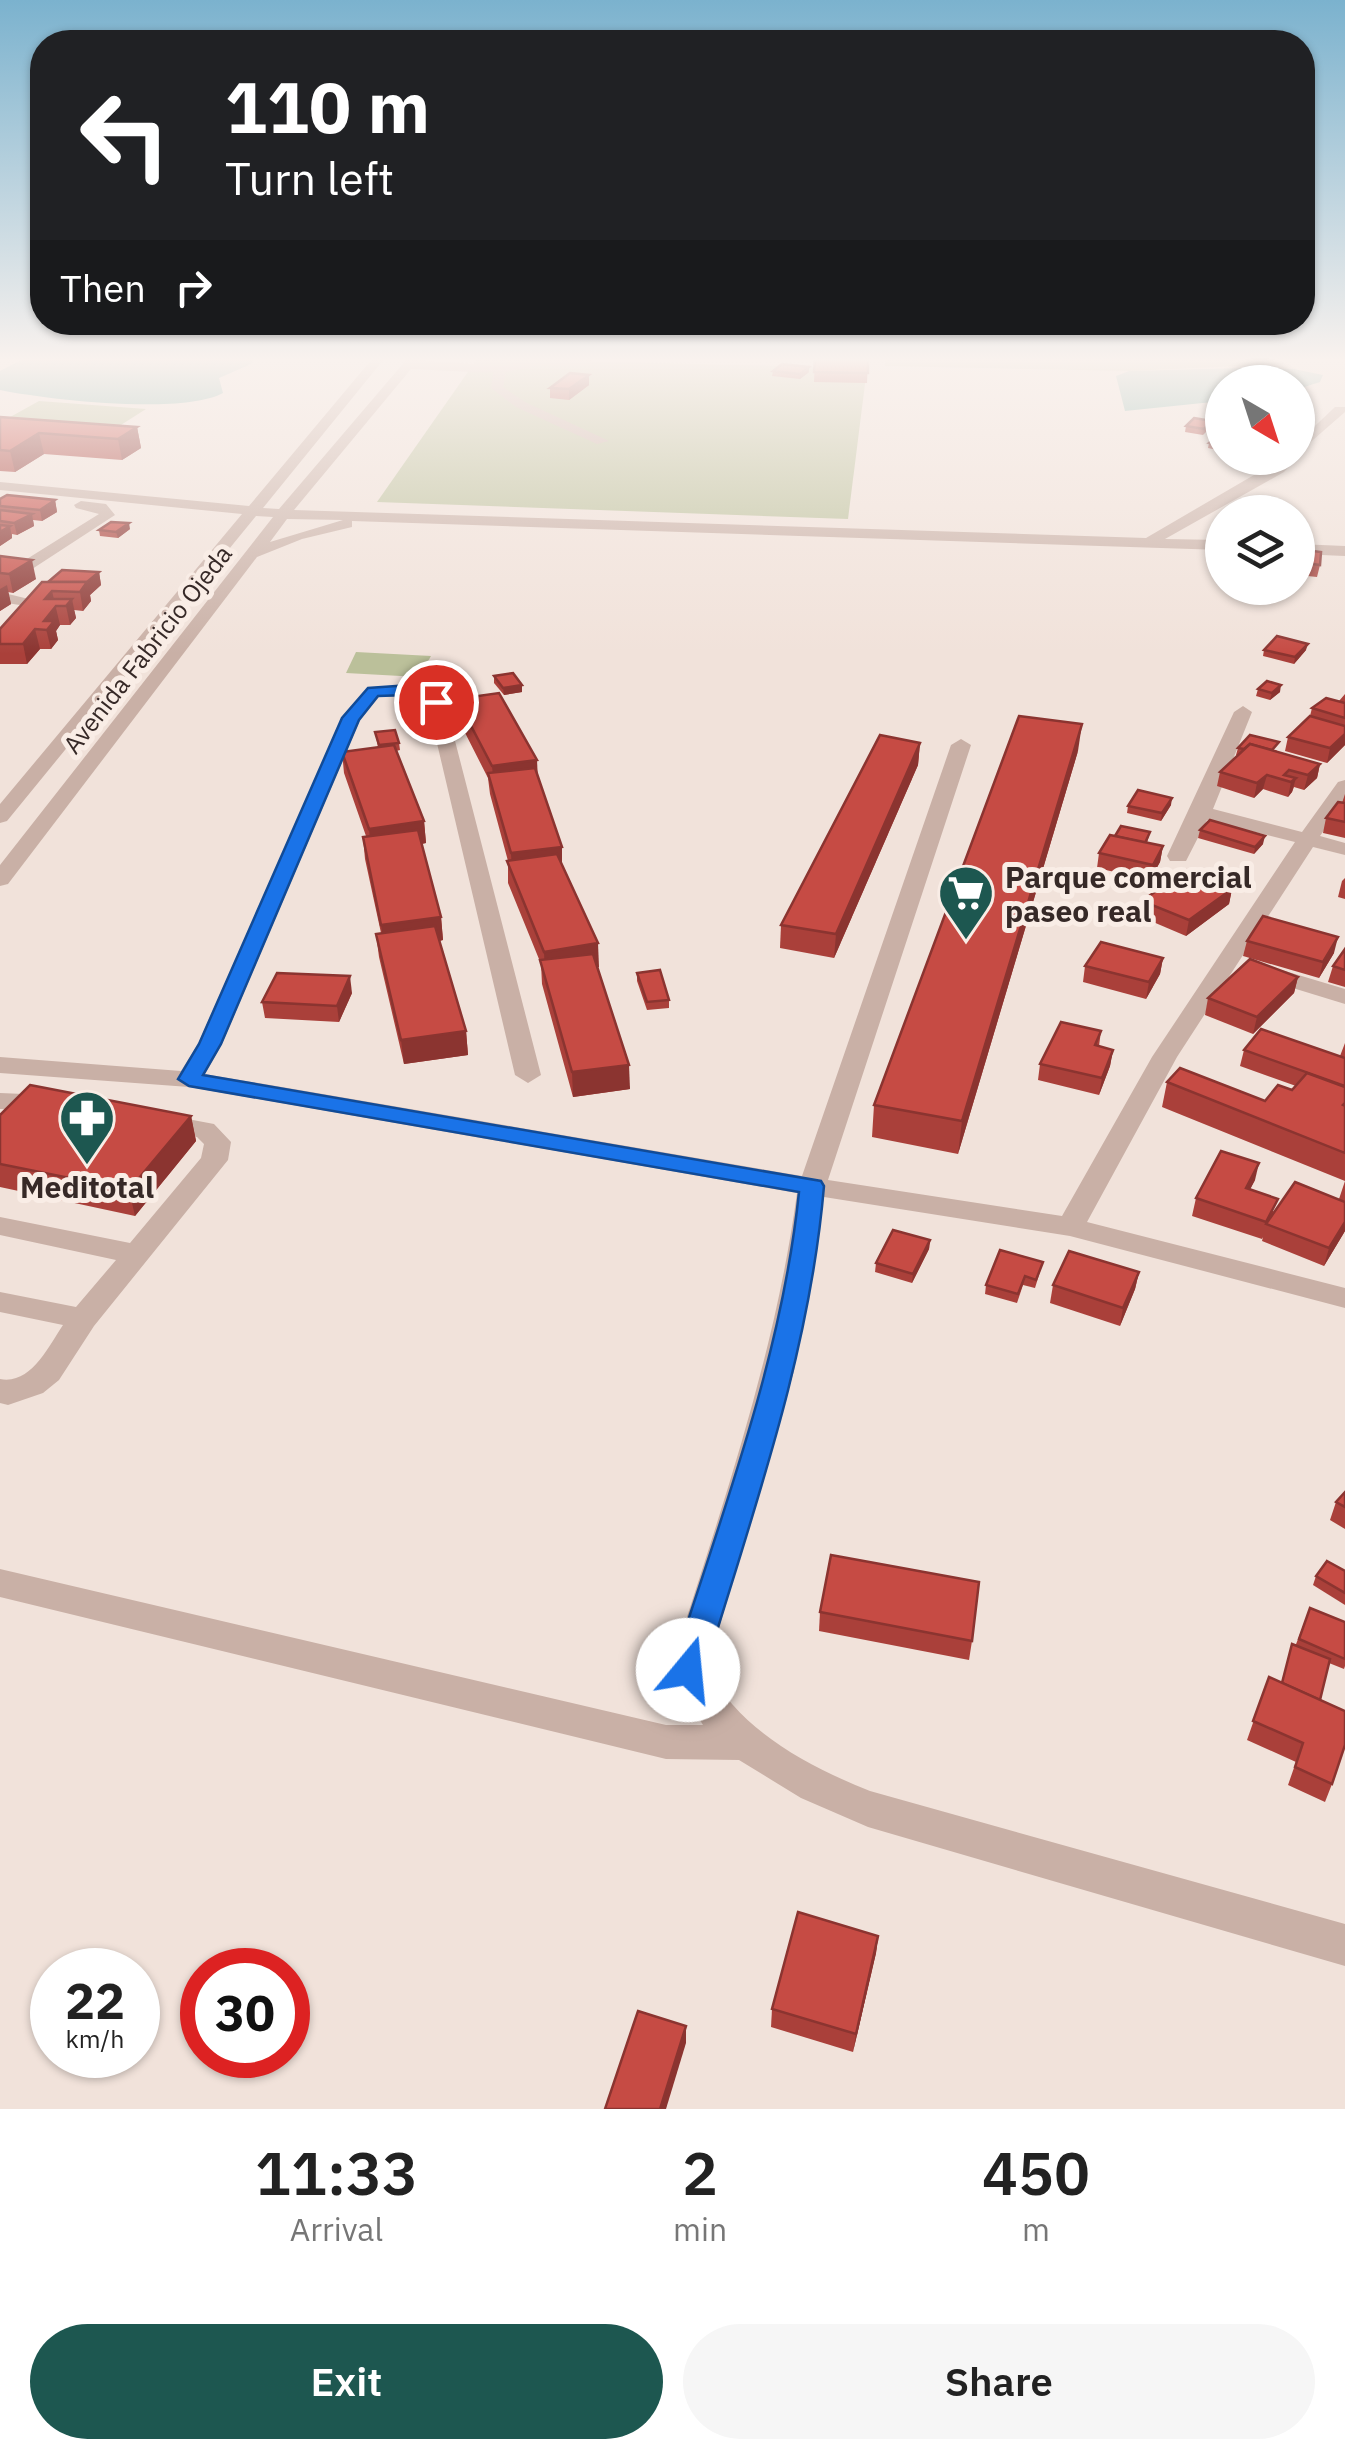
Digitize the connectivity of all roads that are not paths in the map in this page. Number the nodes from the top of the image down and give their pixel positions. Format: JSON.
{"nodes":[{"id":1,"x":295,"y":457,"type":"edge"},
{"id":2,"x":343,"y":457,"type":"edge"},
{"id":3,"x":1268,"y":475,"type":"edge"},
{"id":4,"x":0,"y":486,"type":"edge"},
{"id":5,"x":321,"y":489,"type":"junction"},
{"id":6,"x":0,"y":496,"type":"edge"},
{"id":7,"x":249,"y":512,"type":"junction"},
{"id":8,"x":283,"y":514,"type":"junction"},
{"id":9,"x":397,"y":516,"type":"junction"},
{"id":10,"x":1149,"y":541,"type":"junction"},
{"id":11,"x":1205,"y":544,"type":"edge"},
{"id":12,"x":1315,"y":550,"type":"edge"},
{"id":13,"x":1345,"y":551,"type":"edge"},
{"id":14,"x":251,"y":555,"type":"junction"},
{"id":15,"x":20,"y":570,"type":"edge"},
{"id":16,"x":0,"y":597,"type":"edge"},
{"id":17,"x":33,"y":603,"type":"edge"},
{"id":18,"x":1242,"y":712,"type":"dead end"},
{"id":19,"x":961,"y":745,"type":"dead end"},
{"id":20,"x":1345,"y":786,"type":"edge"},
{"id":21,"x":1201,"y":812,"type":"junction"},
{"id":22,"x":0,"y":817,"type":"edge"},
{"id":23,"x":1307,"y":839,"type":"junction"},
{"id":24,"x":1345,"y":849,"type":"edge"},
{"id":25,"x":1178,"y":856,"type":"dead end"},
{"id":26,"x":0,"y":880,"type":"edge"},
{"id":27,"x":1224,"y":960,"type":"junction"},
{"id":28,"x":1345,"y":997,"type":"edge"},
{"id":29,"x":0,"y":1065,"type":"edge"},
{"id":30,"x":528,"y":1075,"type":"dead end"},
{"id":31,"x":189,"y":1079,"type":"junction"},
{"id":32,"x":0,"y":1101,"type":"edge"},
{"id":33,"x":78,"y":1108,"type":"edge"},
{"id":34,"x":132,"y":1118,"type":"edge"},
{"id":35,"x":812,"y":1186,"type":"junction"},
{"id":36,"x":0,"y":1226,"type":"edge"},
{"id":37,"x":1070,"y":1227,"type":"junction"},
{"id":38,"x":136,"y":1254,"type":"junction"},
{"id":39,"x":1345,"y":1298,"type":"edge"},
{"id":40,"x":0,"y":1302,"type":"edge"},
{"id":41,"x":83,"y":1318,"type":"junction"},
{"id":42,"x":0,"y":1391,"type":"edge"},
{"id":43,"x":0,"y":1583,"type":"edge"},
{"id":44,"x":745,"y":1744,"type":"junction"},
{"id":45,"x":1345,"y":1945,"type":"edge"}],
"edges":[{"from":1,"to":7,"type":"street","name":"Avenida Fabricio Ojeda"},
{"from":2,"to":5,"type":"street","name":"Avenida Fabricio Ojeda"},
{"from":3,"to":10,"type":"street"},
{"from":4,"to":7,"type":"street"},
{"from":5,"to":8,"type":"street","name":"Avenida Fabricio Ojeda"},
{"from":5,"to":9,"type":"street"},
{"from":6,"to":15,"type":"street"},
{"from":7,"to":8,"type":"street"},
{"from":7,"to":22,"type":"street","name":"Avenida Fabricio Ojeda"},
{"from":8,"to":9,"type":"street"},
{"from":8,"to":14,"type":"street","name":"Avenida Fabricio Ojeda"},
{"from":9,"to":10,"type":"street"},
{"from":9,"to":14,"type":"street"},
{"from":10,"to":11,"type":"street"},
{"from":12,"to":13,"type":"street"},
{"from":14,"to":26,"type":"street","name":"Avenida Fabricio Ojeda"},
{"from":16,"to":17,"type":"street"},
{"from":18,"to":21,"type":"street"},
{"from":19,"to":35,"type":"street"},
{"from":20,"to":23,"type":"street"},
{"from":21,"to":23,"type":"street"},
{"from":21,"to":25,"type":"street"},
{"from":23,"to":24,"type":"street"},
{"from":23,"to":27,"type":"street"},
{"from":27,"to":28,"type":"street"},
{"from":27,"to":37,"type":"street"},
{"from":29,"to":31,"type":"street"},
{"from":30,"to":31,"type":"street"},
{"from":31,"to":35,"type":"street"},
{"from":32,"to":33,"type":"street"},
{"from":34,"to":38,"type":"street"},
{"from":35,"to":37,"type":"street"},
{"from":35,"to":44,"type":"street"},
{"from":36,"to":38,"type":"street"},
{"from":37,"to":39,"type":"street"},
{"from":38,"to":41,"type":"street"},
{"from":40,"to":41,"type":"street"},
{"from":41,"to":42,"type":"street"},
{"from":43,"to":44,"type":"street"},
{"from":44,"to":45,"type":"street"}]}
